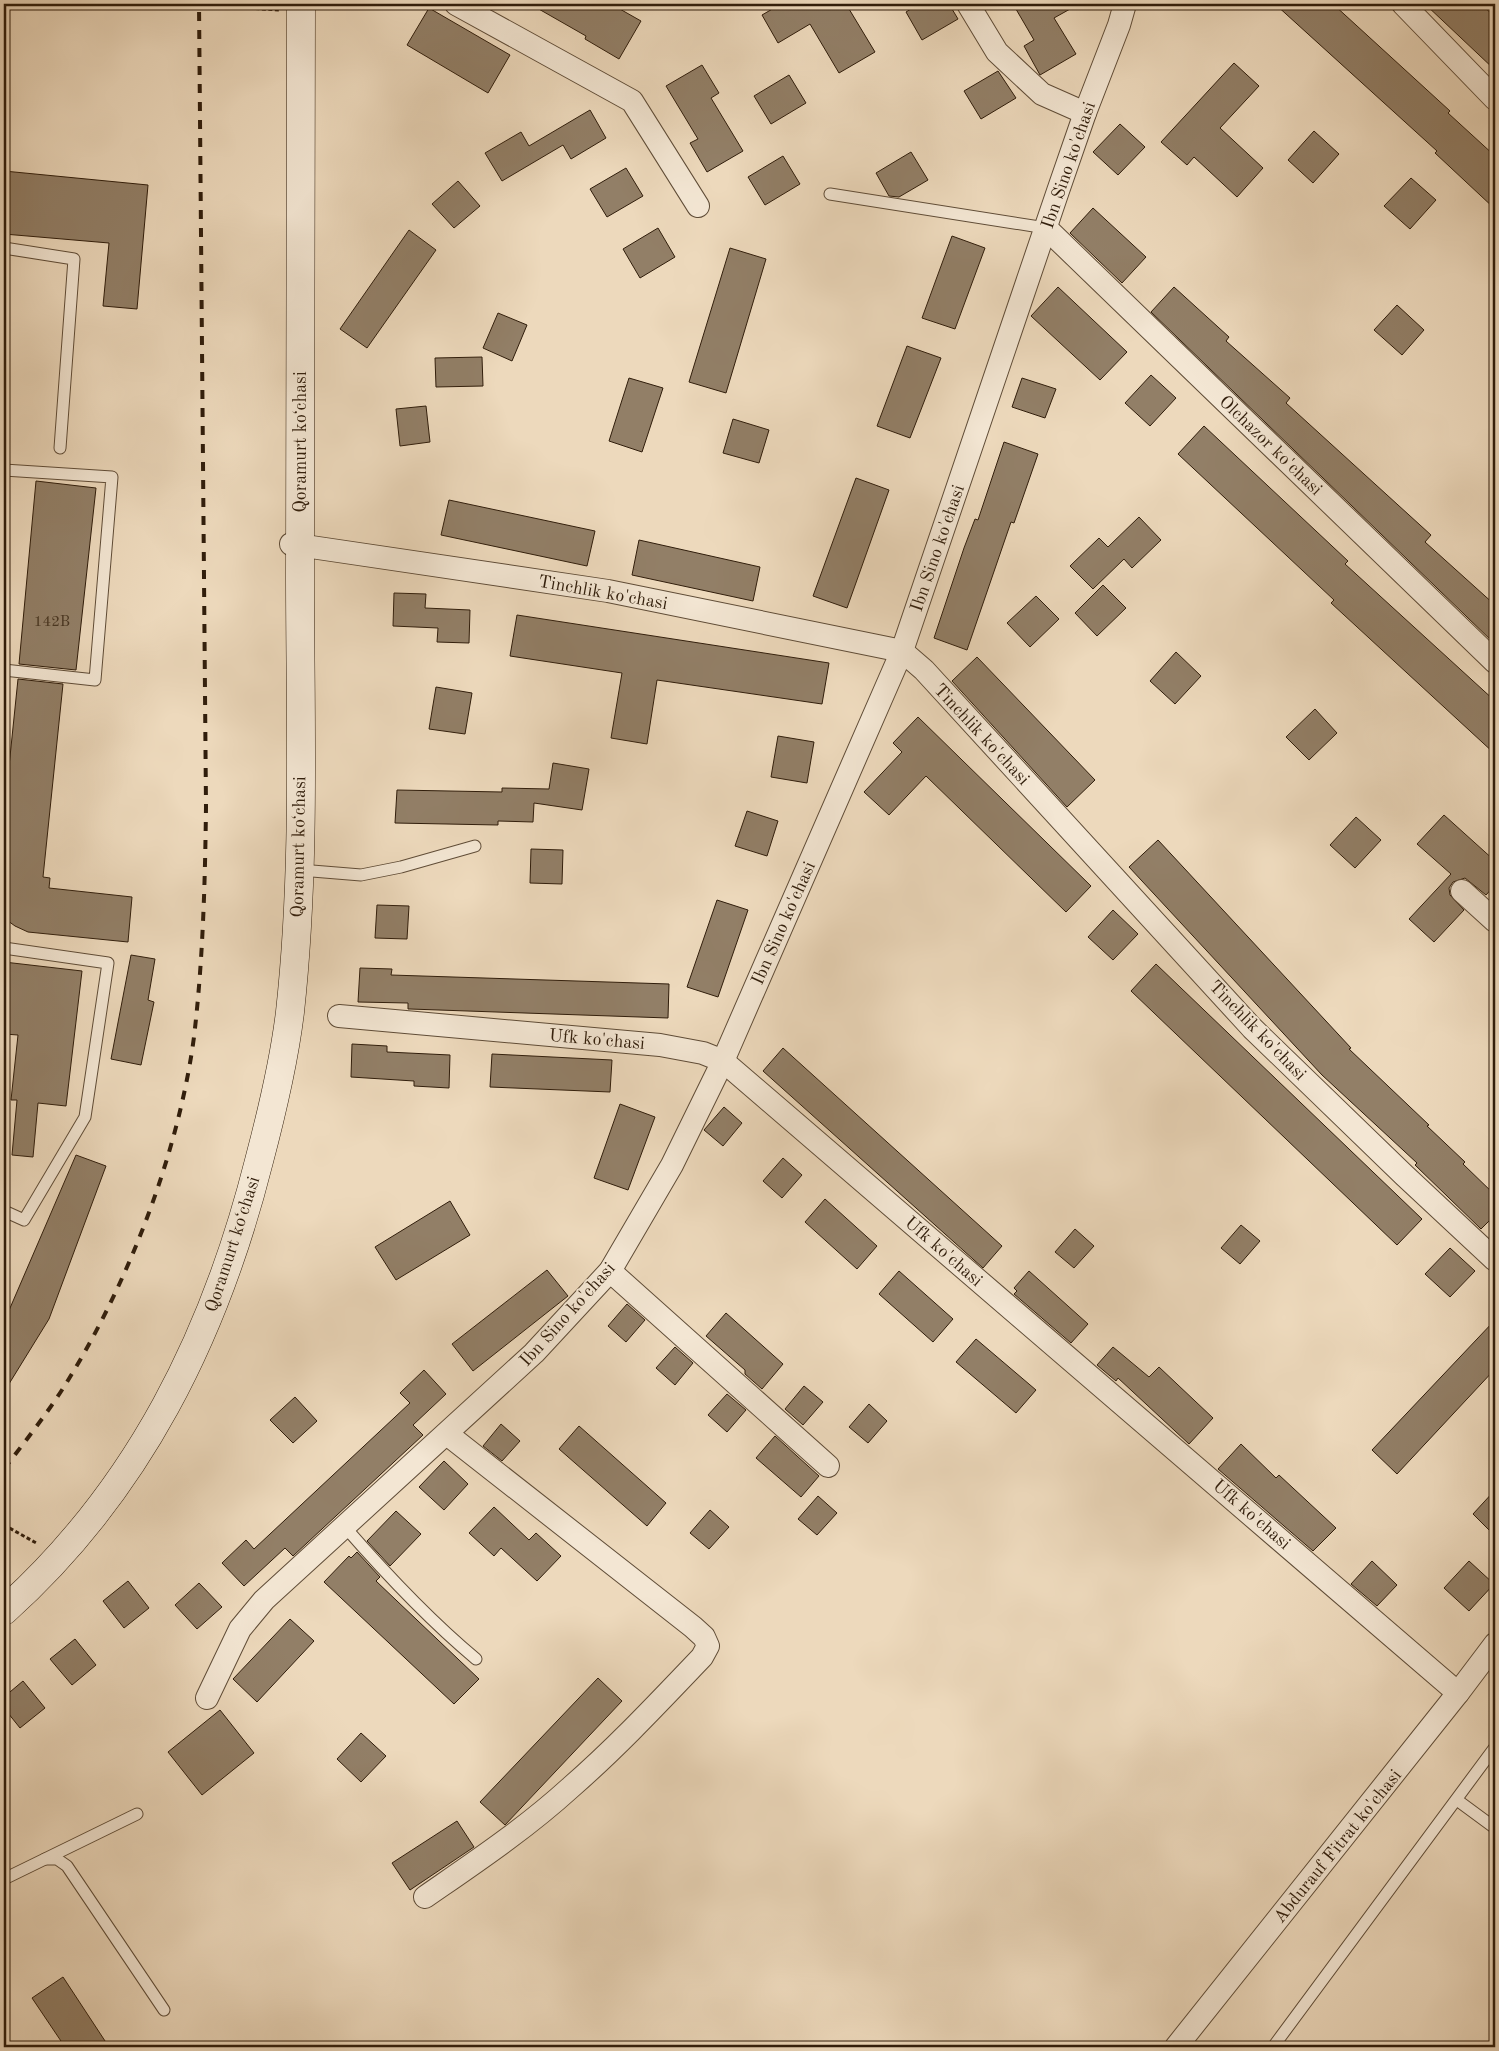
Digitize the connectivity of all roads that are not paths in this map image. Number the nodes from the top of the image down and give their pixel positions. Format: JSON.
{"nodes":[{"id":1,"x":456,"y":4,"type":"edge"},
{"id":2,"x":968,"y":4,"type":"edge"},
{"id":3,"x":1125,"y":4,"type":"edge"},
{"id":4,"x":1403,"y":4,"type":"edge"},
{"id":5,"x":294,"y":6,"type":"edge"},
{"id":6,"x":1495,"y":99,"type":"edge"},
{"id":7,"x":1085,"y":113,"type":"junction"},
{"id":8,"x":830,"y":194,"type":"dead end"},
{"id":9,"x":698,"y":206,"type":"dead end"},
{"id":10,"x":1046,"y":228,"type":"junction"},
{"id":11,"x":4,"y":248,"type":"edge"},
{"id":12,"x":60,"y":448,"type":"dead end"},
{"id":13,"x":4,"y":470,"type":"edge"},
{"id":14,"x":296,"y":545,"type":"junction"},
{"id":15,"x":902,"y":651,"type":"junction"},
{"id":16,"x":1495,"y":662,"type":"edge"},
{"id":17,"x":4,"y":670,"type":"edge"},
{"id":18,"x":475,"y":846,"type":"dead end"},
{"id":19,"x":300,"y":870,"type":"junction"},
{"id":20,"x":1462,"y":891,"type":"dead end"},
{"id":21,"x":1495,"y":921,"type":"edge"},
{"id":22,"x":4,"y":948,"type":"edge"},
{"id":23,"x":339,"y":1016,"type":"dead end"},
{"id":24,"x":723,"y":1061,"type":"junction"},
{"id":25,"x":4,"y":1211,"type":"edge"},
{"id":26,"x":1495,"y":1260,"type":"edge"},
{"id":27,"x":610,"y":1271,"type":"junction"},
{"id":28,"x":447,"y":1434,"type":"junction"},
{"id":29,"x":828,"y":1466,"type":"dead end"},
{"id":30,"x":345,"y":1527,"type":"junction"},
{"id":31,"x":4,"y":1599,"type":"edge"},
{"id":32,"x":4,"y":1611,"type":"edge"},
{"id":33,"x":1495,"y":1644,"type":"edge"},
{"id":34,"x":476,"y":1659,"type":"dead end"},
{"id":35,"x":1458,"y":1693,"type":"junction"},
{"id":36,"x":207,"y":1698,"type":"dead end"},
{"id":37,"x":1495,"y":1747,"type":"edge"},
{"id":38,"x":1457,"y":1800,"type":"junction"},
{"id":39,"x":137,"y":1814,"type":"dead end"},
{"id":40,"x":1495,"y":1828,"type":"edge"},
{"id":41,"x":45,"y":1859,"type":"junction"},
{"id":42,"x":4,"y":1879,"type":"edge"},
{"id":43,"x":425,"y":1897,"type":"dead end"},
{"id":44,"x":164,"y":2010,"type":"dead end"},
{"id":45,"x":1176,"y":2047,"type":"edge"},
{"id":46,"x":1273,"y":2047,"type":"edge"}],
"edges":[{"from":1,"to":9,"type":"street"},
{"from":2,"to":7,"type":"street"},
{"from":3,"to":7,"type":"street","name":"Ibn Sino ko'chasi"},
{"from":4,"to":6,"type":"street"},
{"from":5,"to":14,"type":"main road","name":"Qoramurt koʻchasi"},
{"from":7,"to":10,"type":"street","name":"Ibn Sino ko'chasi"},
{"from":8,"to":10,"type":"lane"},
{"from":10,"to":15,"type":"street","name":"Ibn Sino ko'chasi"},
{"from":10,"to":16,"type":"street","name":"Olchazor ko'chasi"},
{"from":11,"to":12,"type":"lane"},
{"from":13,"to":17,"type":"lane"},
{"from":14,"to":15,"type":"street","name":"Tinchlik ko'chasi"},
{"from":14,"to":19,"type":"main road","name":"Qoramurt koʻchasi"},
{"from":14,"to":31,"type":"main road","name":"Qoramurt koʻchasi"},
{"from":15,"to":24,"type":"street","name":"Ibn Sino ko'chasi"},
{"from":15,"to":26,"type":"street","name":"Tinchlik ko'chasi"},
{"from":18,"to":19,"type":"lane"},
{"from":19,"to":32,"type":"main road","name":"Qoramurt koʻchasi"},
{"from":20,"to":21,"type":"street"},
{"from":22,"to":25,"type":"lane"},
{"from":23,"to":24,"type":"street","name":"Ufk ko'chasi"},
{"from":24,"to":27,"type":"street","name":"Ibn Sino ko'chasi"},
{"from":24,"to":35,"type":"street","name":"Ufk ko'chasi"},
{"from":27,"to":28,"type":"street","name":"Ibn Sino ko'chasi"},
{"from":27,"to":29,"type":"street"},
{"from":28,"to":30,"type":"street","name":"Ibn Sino ko'chasi"},
{"from":28,"to":43,"type":"street"},
{"from":30,"to":34,"type":"lane"},
{"from":30,"to":36,"type":"street","name":"Ibn Sino ko'chasi"},
{"from":33,"to":35,"type":"street","name":"Abdurauf Fitrat ko'chasi"},
{"from":35,"to":45,"type":"street","name":"Abdurauf Fitrat ko'chasi"},
{"from":37,"to":38,"type":"lane"},
{"from":38,"to":40,"type":"lane"},
{"from":38,"to":46,"type":"lane"},
{"from":39,"to":41,"type":"lane"},
{"from":41,"to":42,"type":"lane"},
{"from":41,"to":44,"type":"lane"}]}
